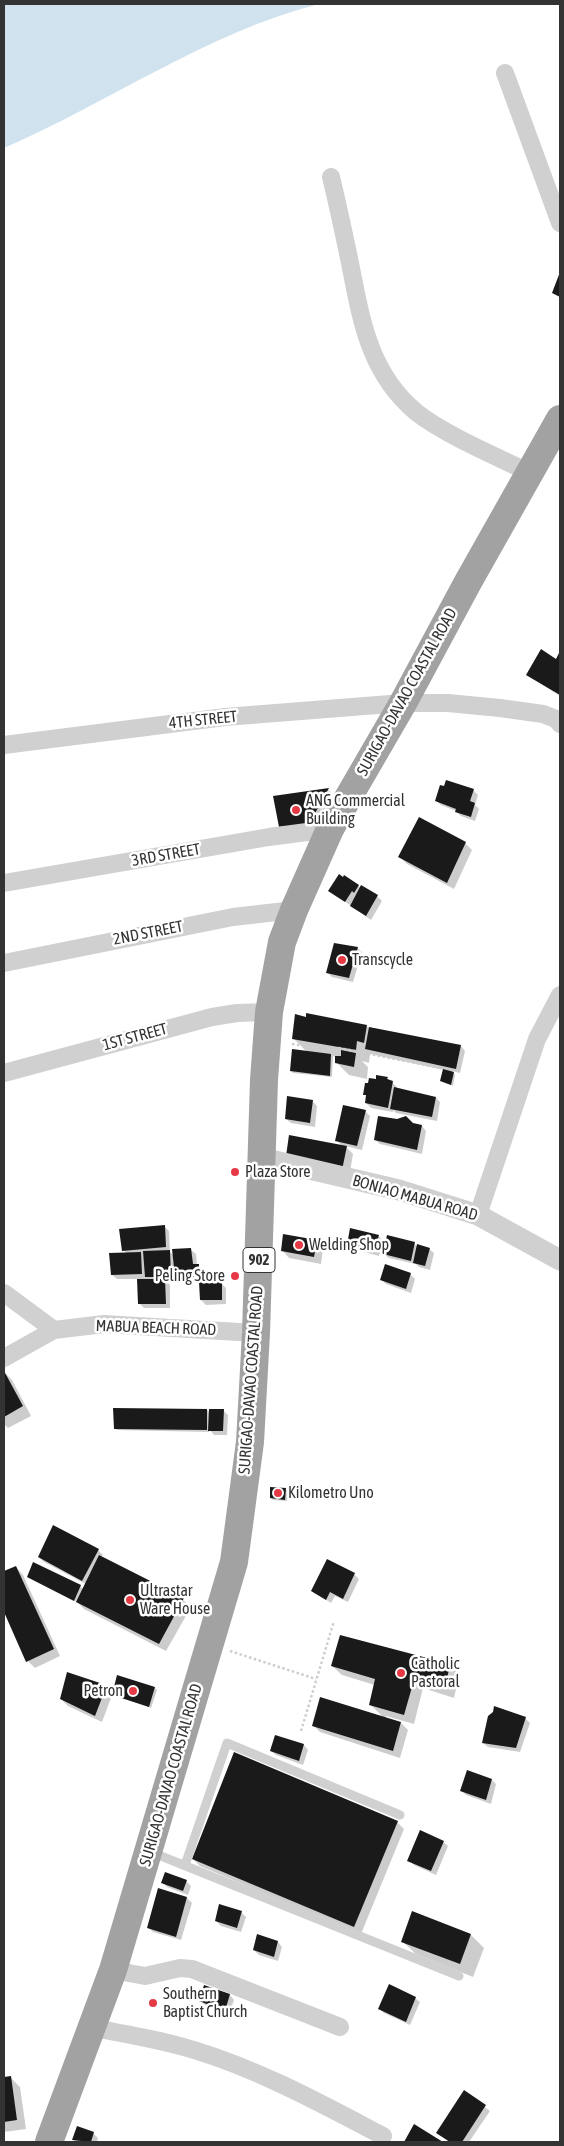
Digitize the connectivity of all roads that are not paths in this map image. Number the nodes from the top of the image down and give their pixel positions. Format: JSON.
{"nodes":[{"id":1,"x":505,"y":73,"type":"dead end"},
{"id":2,"x":331,"y":177,"type":"dead end"},
{"id":3,"x":560,"y":223,"type":"edge"},
{"id":4,"x":560,"y":420,"type":"edge"},
{"id":5,"x":530,"y":473,"type":"junction"},
{"id":6,"x":403,"y":703,"type":"junction"},
{"id":7,"x":560,"y":724,"type":"edge"},
{"id":8,"x":4,"y":744,"type":"edge"},
{"id":9,"x":330,"y":829,"type":"junction"},
{"id":10,"x":4,"y":883,"type":"edge"},
{"id":11,"x":294,"y":910,"type":"junction"},
{"id":12,"x":4,"y":963,"type":"edge"},
{"id":13,"x":560,"y":995,"type":"edge"},
{"id":14,"x":269,"y":1012,"type":"junction"},
{"id":15,"x":4,"y":1073,"type":"edge"},
{"id":16,"x":262,"y":1158,"type":"junction"},
{"id":17,"x":478,"y":1215,"type":"junction"},
{"id":18,"x":560,"y":1260,"type":"edge"},
{"id":19,"x":4,"y":1293,"type":"edge"},
{"id":20,"x":54,"y":1330,"type":"junction"},
{"id":21,"x":256,"y":1333,"type":"junction"},
{"id":22,"x":4,"y":1358,"type":"edge"},
{"id":23,"x":400,"y":1815,"type":"dead end"},
{"id":24,"x":149,"y":1851,"type":"junction"},
{"id":25,"x":185,"y":1865,"type":"junction"},
{"id":26,"x":113,"y":1970,"type":"junction"},
{"id":27,"x":459,"y":1976,"type":"dead end"},
{"id":28,"x":340,"y":2027,"type":"dead end"},
{"id":29,"x":93,"y":2028,"type":"junction"},
{"id":30,"x":383,"y":2136,"type":"dead end"},
{"id":31,"x":49,"y":2142,"type":"edge"}],
"edges":[{"from":1,"to":3,"type":"street"},
{"from":2,"to":5,"type":"street"},
{"from":4,"to":5,"type":"highway","name":"SURIGAO-DAVAO COASTAL ROAD","number":"902"},
{"from":5,"to":6,"type":"highway","name":"SURIGAO-DAVAO COASTAL ROAD","number":"902"},
{"from":6,"to":7,"type":"street","name":"4TH STREET"},
{"from":6,"to":8,"type":"street","name":"4TH STREET"},
{"from":6,"to":9,"type":"highway","name":"SURIGAO-DAVAO COASTAL ROAD","number":"902"},
{"from":9,"to":10,"type":"street","name":"3RD STREET"},
{"from":9,"to":11,"type":"highway","name":"SURIGAO-DAVAO COASTAL ROAD","number":"902"},
{"from":11,"to":12,"type":"street","name":"2ND STREET"},
{"from":11,"to":14,"type":"highway","name":"SURIGAO-DAVAO COASTAL ROAD","number":"902"},
{"from":13,"to":17,"type":"street"},
{"from":14,"to":15,"type":"street","name":"1ST STREET"},
{"from":14,"to":16,"type":"highway","name":"SURIGAO-DAVAO COASTAL ROAD","number":"902"},
{"from":16,"to":17,"type":"street","name":"BONIAO MABUA ROAD"},
{"from":16,"to":21,"type":"highway","name":"SURIGAO-DAVAO COASTAL ROAD","number":"902"},
{"from":17,"to":18,"type":"street","name":"BONIAO MABUA ROAD"},
{"from":19,"to":20,"type":"street"},
{"from":20,"to":21,"type":"street","name":"MABUA BEACH ROAD"},
{"from":20,"to":22,"type":"street","name":"MABUA BEACH ROAD"},
{"from":21,"to":24,"type":"highway","name":"SURIGAO-DAVAO COASTAL ROAD","number":"902"},
{"from":23,"to":25,"type":"lane"},
{"from":24,"to":25,"type":"lane"},
{"from":24,"to":26,"type":"highway","name":"SURIGAO-DAVAO COASTAL ROAD","number":"902"},
{"from":25,"to":27,"type":"lane"},
{"from":26,"to":28,"type":"street"},
{"from":26,"to":29,"type":"highway","name":"SURIGAO-DAVAO COASTAL ROAD","number":"902"},
{"from":29,"to":30,"type":"street"},
{"from":29,"to":31,"type":"highway","name":"SURIGAO-DAVAO COASTAL ROAD","number":"902"}]}
